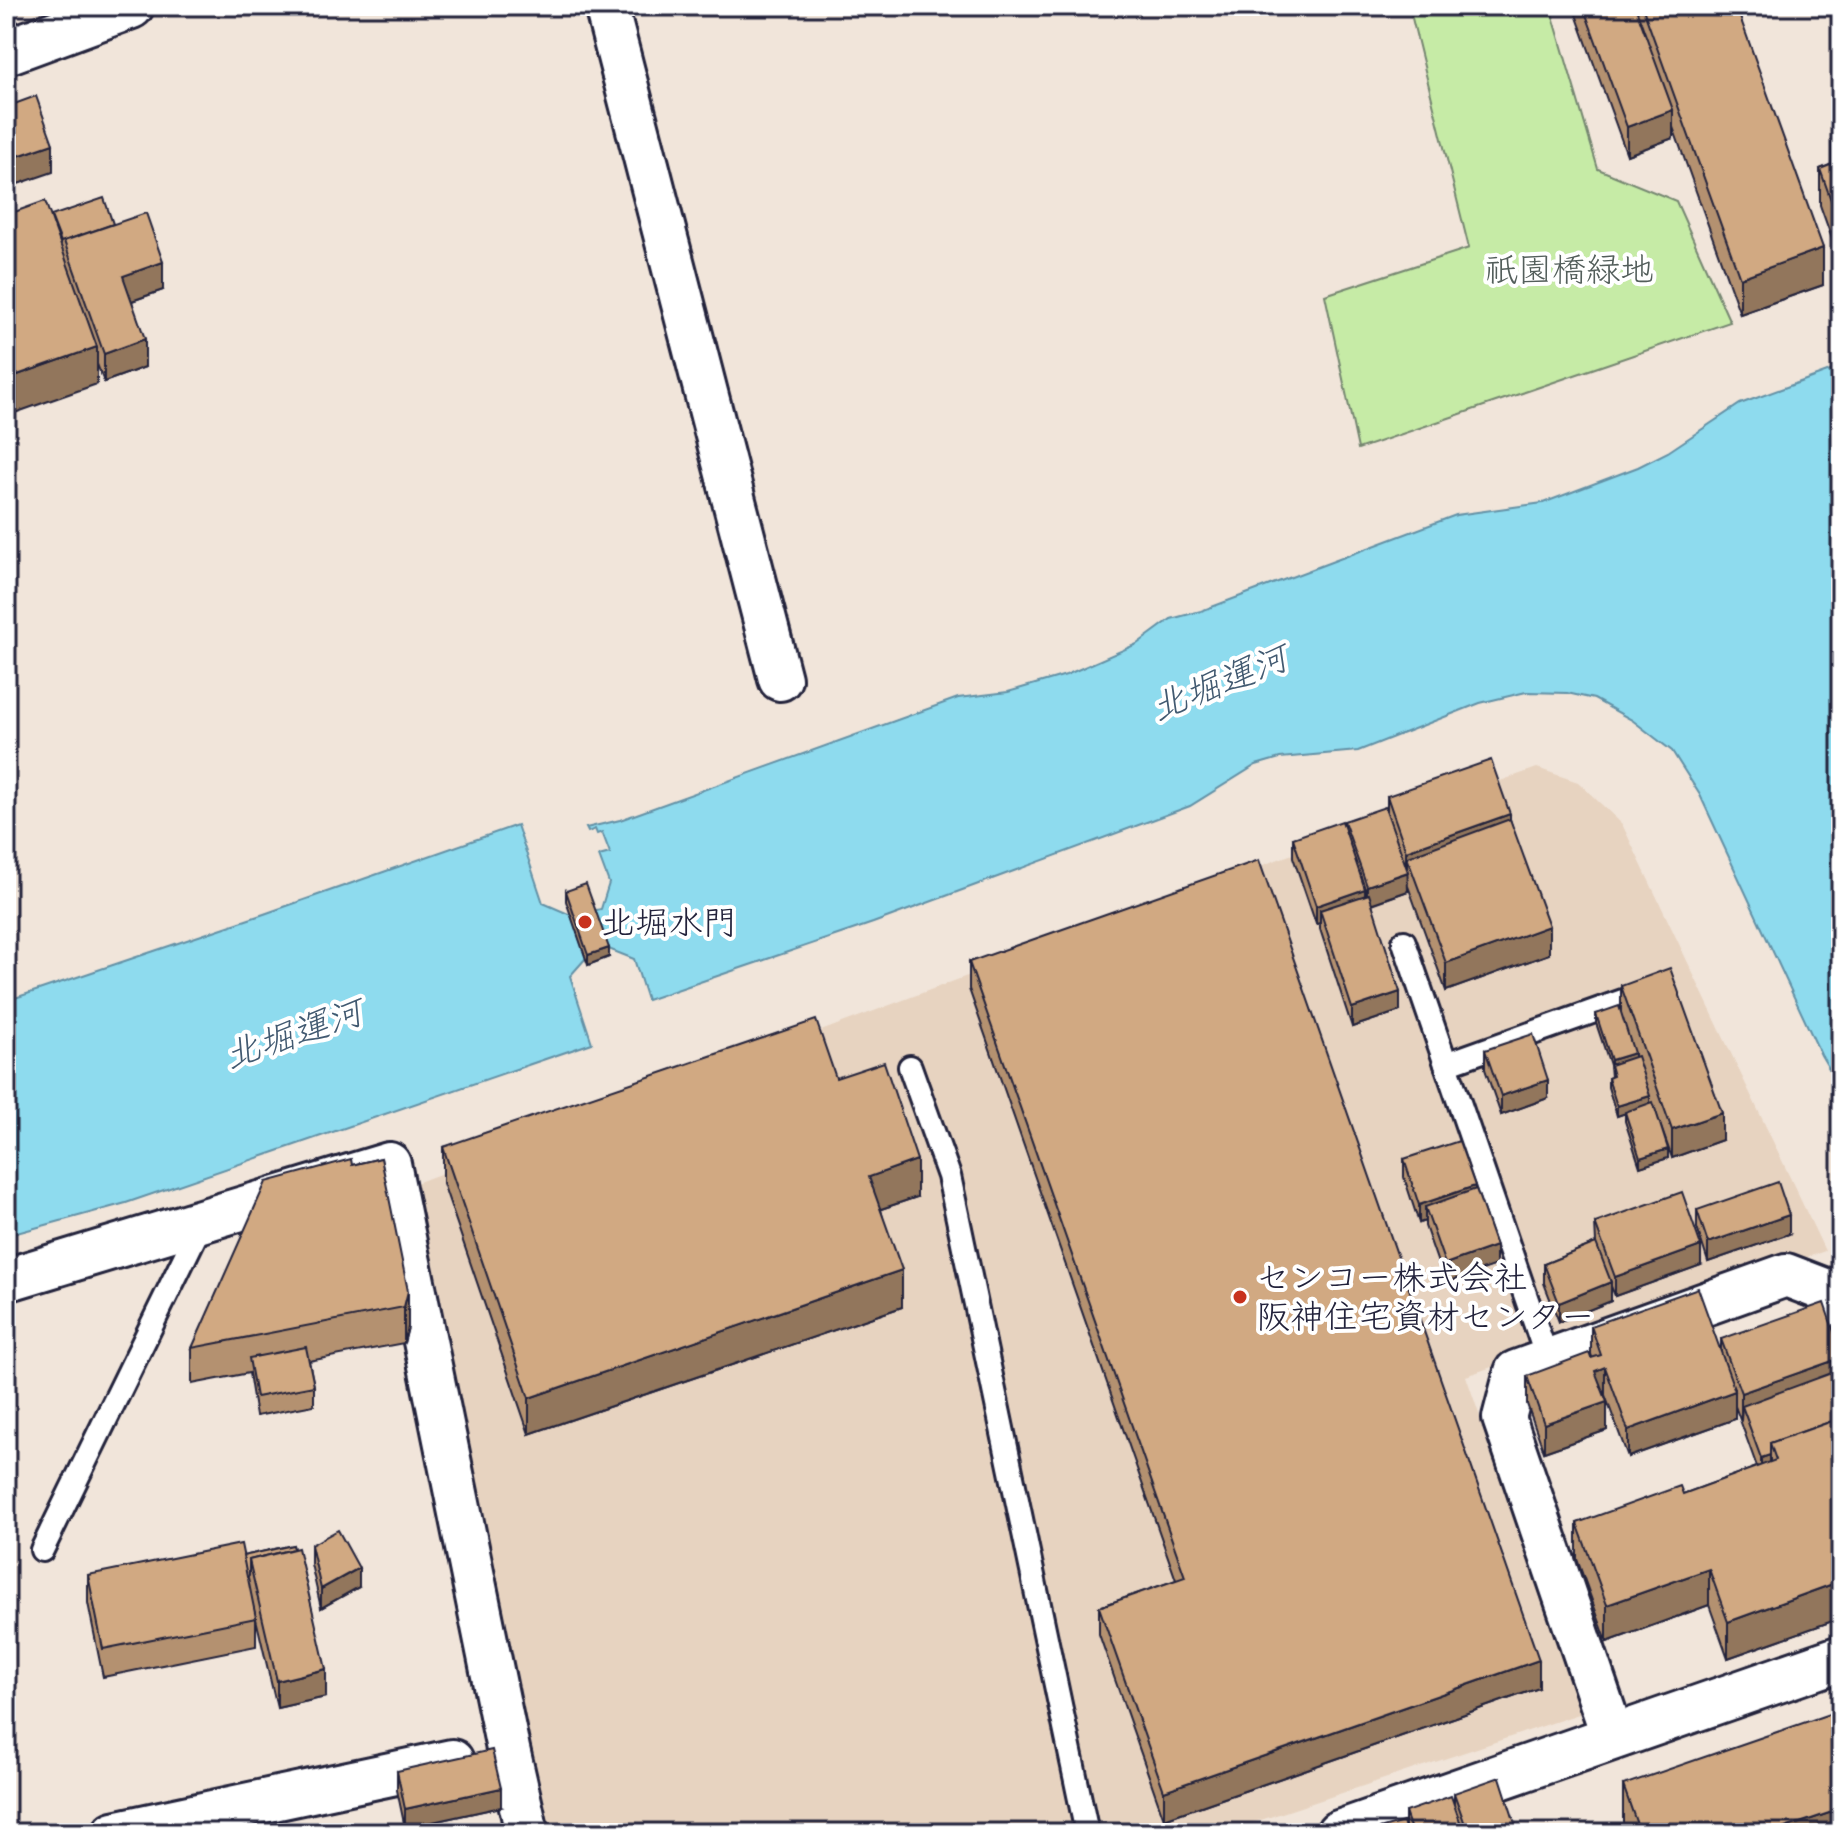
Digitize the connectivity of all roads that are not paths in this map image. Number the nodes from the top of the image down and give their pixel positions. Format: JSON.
{"nodes":[{"id":1,"x":131,"y":6,"type":"edge"},
{"id":2,"x":606,"y":6,"type":"edge"},
{"id":3,"x":6,"y":52,"type":"edge"},
{"id":4,"x":780,"y":679,"type":"dead end"},
{"id":5,"x":1404,"y":942,"type":"dead end"},
{"id":6,"x":1663,"y":987,"type":"edge"},
{"id":7,"x":1446,"y":1064,"type":"junction"},
{"id":8,"x":910,"y":1067,"type":"dead end"},
{"id":9,"x":203,"y":1220,"type":"junction"},
{"id":10,"x":6,"y":1280,"type":"edge"},
{"id":11,"x":1841,"y":1326,"type":"edge"},
{"id":12,"x":1548,"y":1361,"type":"junction"},
{"id":13,"x":42,"y":1550,"type":"dead end"},
{"id":14,"x":1841,"y":1658,"type":"edge"},
{"id":15,"x":1613,"y":1737,"type":"junction"},
{"id":16,"x":508,"y":1749,"type":"junction"},
{"id":17,"x":114,"y":1833,"type":"edge"},
{"id":18,"x":527,"y":1833,"type":"edge"},
{"id":19,"x":1087,"y":1833,"type":"edge"},
{"id":20,"x":1339,"y":1833,"type":"edge"}],
"edges":[{"from":1,"to":3,"type":"street"},
{"from":2,"to":4,"type":"street"},
{"from":5,"to":7,"type":"lane"},
{"from":6,"to":7,"type":"lane"},
{"from":7,"to":12,"type":"lane"},
{"from":8,"to":19,"type":"lane"},
{"from":9,"to":10,"type":"street"},
{"from":9,"to":13,"type":"lane"},
{"from":9,"to":16,"type":"street"},
{"from":11,"to":12,"type":"street"},
{"from":12,"to":15,"type":"street"},
{"from":14,"to":15,"type":"street"},
{"from":15,"to":20,"type":"street"},
{"from":16,"to":17,"type":"street"},
{"from":16,"to":18,"type":"street"}]}
